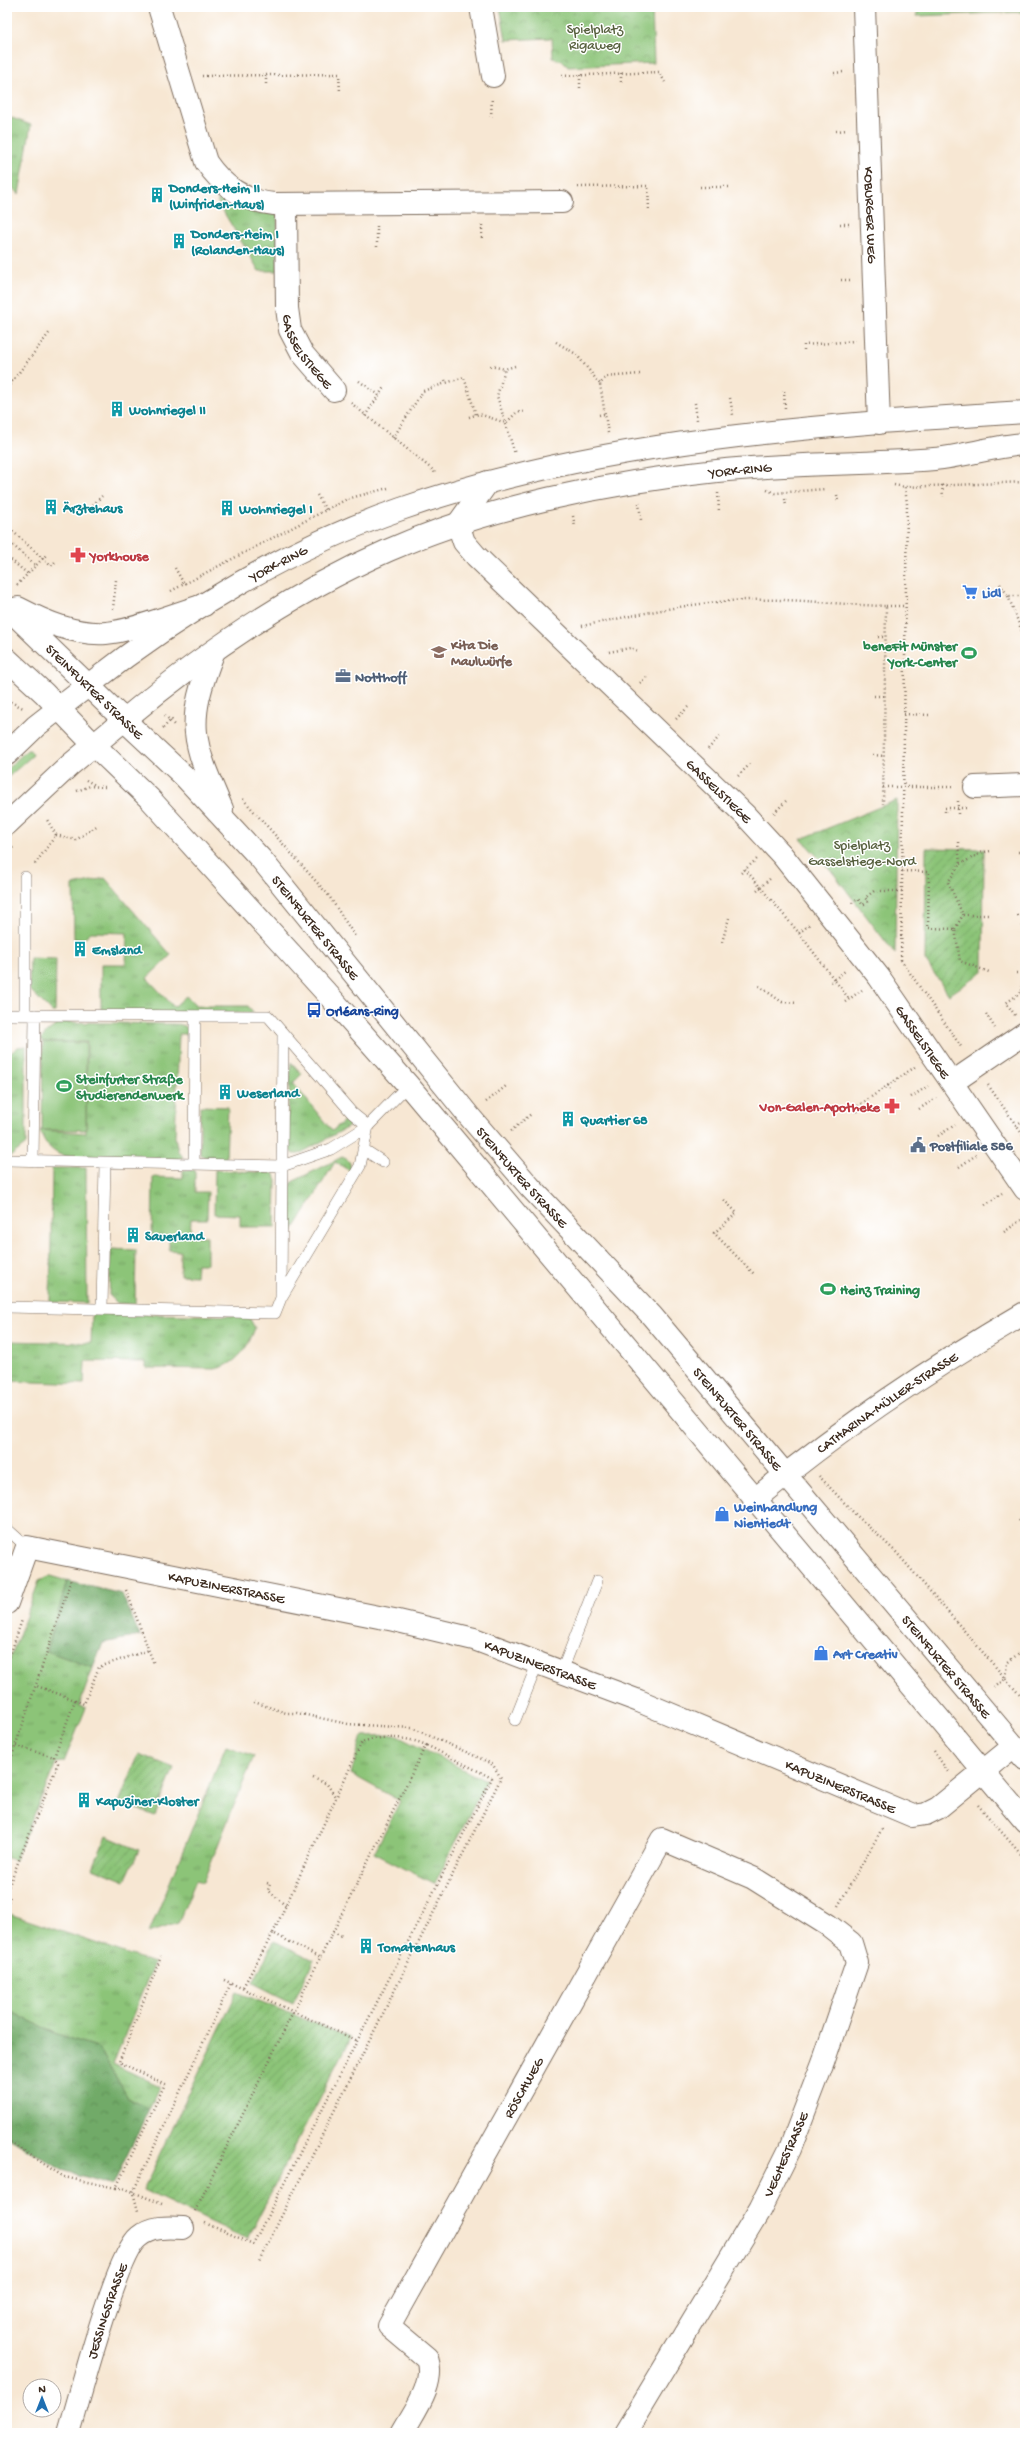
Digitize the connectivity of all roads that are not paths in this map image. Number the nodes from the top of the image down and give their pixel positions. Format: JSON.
{"nodes":[{"id":1,"x":159,"y":7,"type":"edge"},
{"id":2,"x":481,"y":7,"type":"edge"},
{"id":3,"x":864,"y":7,"type":"edge"},
{"id":4,"x":493,"y":76,"type":"dead end"},
{"id":5,"x":569,"y":194,"type":"road end"},
{"id":6,"x":286,"y":204,"type":"junction"},
{"id":7,"x":334,"y":390,"type":"road end"},
{"id":8,"x":1025,"y":412,"type":"edge"},
{"id":9,"x":879,"y":423,"type":"junction"},
{"id":10,"x":1025,"y":444,"type":"edge"},
{"id":11,"x":488,"y":482,"type":"junction"},
{"id":12,"x":458,"y":524,"type":"junction"},
{"id":13,"x":7,"y":603,"type":"edge"},
{"id":14,"x":204,"y":605,"type":"junction"},
{"id":15,"x":7,"y":607,"type":"edge"},
{"id":16,"x":214,"y":651,"type":"junction"},
{"id":17,"x":7,"y":659,"type":"edge"},
{"id":18,"x":90,"y":684,"type":"junction"},
{"id":19,"x":60,"y":708,"type":"junction"},
{"id":20,"x":124,"y":720,"type":"junction"},
{"id":21,"x":94,"y":745,"type":"junction"},
{"id":22,"x":7,"y":754,"type":"edge"},
{"id":23,"x":1025,"y":785,"type":"edge"},
{"id":24,"x":975,"y":787,"type":"road end"},
{"id":25,"x":228,"y":822,"type":"junction"},
{"id":26,"x":7,"y":824,"type":"edge"},
{"id":27,"x":26,"y":877,"type":"road end"},
{"id":28,"x":7,"y":1015,"type":"edge"},
{"id":29,"x":30,"y":1015,"type":"junction"},
{"id":30,"x":196,"y":1016,"type":"junction"},
{"id":31,"x":1025,"y":1033,"type":"edge"},
{"id":32,"x":283,"y":1034,"type":"junction"},
{"id":33,"x":953,"y":1082,"type":"junction"},
{"id":34,"x":408,"y":1085,"type":"junction"},
{"id":35,"x":368,"y":1126,"type":"junction"},
{"id":36,"x":363,"y":1149,"type":"junction"},
{"id":37,"x":7,"y":1160,"type":"edge"},
{"id":38,"x":33,"y":1161,"type":"junction"},
{"id":39,"x":383,"y":1162,"type":"dead end"},
{"id":40,"x":105,"y":1164,"type":"junction"},
{"id":41,"x":194,"y":1164,"type":"junction"},
{"id":42,"x":282,"y":1166,"type":"junction"},
{"id":43,"x":1025,"y":1188,"type":"edge"},
{"id":44,"x":281,"y":1298,"type":"junction"},
{"id":45,"x":7,"y":1307,"type":"edge"},
{"id":46,"x":102,"y":1308,"type":"junction"},
{"id":47,"x":1025,"y":1313,"type":"edge"},
{"id":48,"x":784,"y":1475,"type":"junction"},
{"id":49,"x":754,"y":1500,"type":"junction"},
{"id":50,"x":7,"y":1529,"type":"edge"},
{"id":51,"x":27,"y":1547,"type":"junction"},
{"id":52,"x":597,"y":1581,"type":"dead end"},
{"id":53,"x":16,"y":1608,"type":"edge"},
{"id":54,"x":538,"y":1662,"type":"junction"},
{"id":55,"x":562,"y":1671,"type":"junction"},
{"id":56,"x":515,"y":1720,"type":"dead end"},
{"id":57,"x":1019,"y":1753,"type":"edge"},
{"id":58,"x":983,"y":1773,"type":"junction"},
{"id":59,"x":1025,"y":1821,"type":"edge"},
{"id":60,"x":772,"y":1890,"type":"joint"},
{"id":61,"x":191,"y":2222,"type":"road end"},
{"id":62,"x":69,"y":2433,"type":"edge"},
{"id":63,"x":402,"y":2433,"type":"edge"},
{"id":64,"x":625,"y":2433,"type":"edge"}],
"edges":[{"from":1,"to":6,"type":"main road"},
{"from":2,"to":4,"type":"main road"},
{"from":3,"to":9,"type":"main road","name":"KOBURGER WEG"},
{"from":5,"to":6,"type":"main road"},
{"from":6,"to":7,"type":"main road","name":"GASSELSTIEGE"},
{"from":8,"to":9,"type":"main road","name":"YORK-RING"},
{"from":9,"to":11,"type":"main road","name":"YORK-RING"},
{"from":10,"to":12,"type":"main road","name":"YORK-RING"},
{"from":11,"to":12,"type":"main road"},
{"from":11,"to":14,"type":"main road","name":"YORK-RING"},
{"from":12,"to":16,"type":"main road","name":"YORK-RING"},
{"from":12,"to":33,"type":"main road","name":"GASSELSTIEGE"},
{"from":13,"to":14,"type":"main road"},
{"from":14,"to":18,"type":"main road","name":"YORK-RING"},
{"from":15,"to":18,"type":"main road","name":"STEINFURTER STRASSE"},
{"from":16,"to":20,"type":"main road","name":"YORK-RING"},
{"from":16,"to":25,"type":"main road"},
{"from":17,"to":19,"type":"main road","name":"STEINFURTER STRASSE"},
{"from":18,"to":19,"type":"main road","name":"YORK-RING"},
{"from":18,"to":20,"type":"main road","name":"STEINFURTER STRASSE"},
{"from":19,"to":21,"type":"main road","name":"STEINFURTER STRASSE"},
{"from":19,"to":22,"type":"main road"},
{"from":20,"to":21,"type":"main road","name":"YORK-RING"},
{"from":20,"to":25,"type":"main road","name":"STEINFURTER STRASSE"},
{"from":21,"to":26,"type":"main road"},
{"from":21,"to":34,"type":"main road","name":"STEINFURTER STRASSE"},
{"from":23,"to":24,"type":"main road"},
{"from":25,"to":48,"type":"main road","name":"STEINFURTER STRASSE"},
{"from":27,"to":29,"type":"lane"},
{"from":28,"to":29,"type":"lane"},
{"from":29,"to":30,"type":"lane"},
{"from":29,"to":38,"type":"lane"},
{"from":30,"to":32,"type":"lane"},
{"from":30,"to":41,"type":"lane"},
{"from":31,"to":33,"type":"main road","name":"GASSELSTIEGE"},
{"from":32,"to":35,"type":"lane"},
{"from":32,"to":42,"type":"lane"},
{"from":33,"to":43,"type":"main road","name":"GASSELSTIEGE"},
{"from":34,"to":35,"type":"lane"},
{"from":34,"to":49,"type":"main road","name":"STEINFURTER STRASSE"},
{"from":35,"to":36,"type":"lane"},
{"from":35,"to":42,"type":"lane"},
{"from":36,"to":39,"type":"lane"},
{"from":36,"to":44,"type":"lane"},
{"from":37,"to":38,"type":"lane"},
{"from":38,"to":40,"type":"lane"},
{"from":40,"to":41,"type":"lane"},
{"from":40,"to":46,"type":"lane"},
{"from":41,"to":42,"type":"lane"},
{"from":42,"to":44,"type":"lane"},
{"from":44,"to":46,"type":"lane"},
{"from":45,"to":46,"type":"lane"},
{"from":47,"to":48,"type":"main road","name":"CATHARINA-MÜLLER-STRASSE"},
{"from":48,"to":49,"type":"main road","name":"CATHARINA-MÜLLER-STRASSE"},
{"from":48,"to":57,"type":"main road","name":"STEINFURTER STRASSE"},
{"from":49,"to":58,"type":"main road","name":"STEINFURTER STRASSE"},
{"from":50,"to":51,"type":"lane"},
{"from":51,"to":53,"type":"main road"},
{"from":51,"to":54,"type":"main road","name":"KAPUZINERSTRASSE"},
{"from":52,"to":55,"type":"lane"},
{"from":54,"to":55,"type":"main road","name":"KAPUZINERSTRASSE"},
{"from":54,"to":56,"type":"lane"},
{"from":55,"to":58,"type":"main road","name":"KAPUZINERSTRASSE"},
{"from":57,"to":58,"type":"main road","name":"KAPUZINERSTRASSE"},
{"from":58,"to":59,"type":"main road","name":"STEINFURTER STRASSE"},
{"from":60,"to":63,"type":"main road","name":"RÖSCHWEG"},
{"from":60,"to":64,"type":"main road","name":"VEGHESTRASSE"},
{"from":61,"to":62,"type":"main road","name":"JESSINGSTRASSE"}]}
